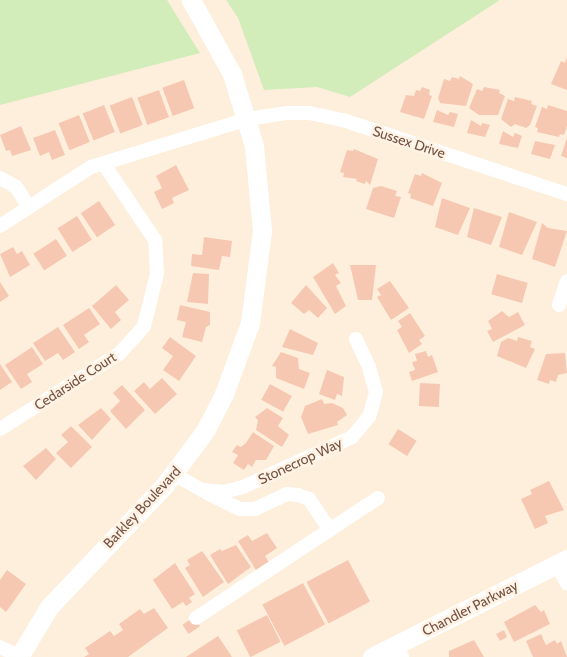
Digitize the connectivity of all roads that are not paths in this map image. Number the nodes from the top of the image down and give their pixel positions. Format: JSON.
{"nodes":[{"id":1,"x":191,"y":0,"type":"edge"},
{"id":2,"x":248,"y":119,"type":"junction"},
{"id":3,"x":103,"y":163,"type":"junction"},
{"id":4,"x":0,"y":178,"type":"edge"},
{"id":5,"x":567,"y":194,"type":"edge"},
{"id":6,"x":29,"y":207,"type":"junction"},
{"id":7,"x":0,"y":226,"type":"edge"},
{"id":8,"x":567,"y":281,"type":"edge"},
{"id":9,"x":559,"y":305,"type":"dead end"},
{"id":10,"x":356,"y":340,"type":"dead end"},
{"id":11,"x":0,"y":429,"type":"edge"},
{"id":12,"x":174,"y":474,"type":"junction"},
{"id":13,"x":202,"y":490,"type":"junction"},
{"id":14,"x":378,"y":498,"type":"dead end"},
{"id":15,"x":330,"y":530,"type":"junction"},
{"id":16,"x":562,"y":561,"type":"edge"},
{"id":17,"x":567,"y":584,"type":"edge"},
{"id":18,"x":196,"y":618,"type":"dead end"},
{"id":19,"x":0,"y":647,"type":"edge"},
{"id":20,"x":399,"y":651,"type":"edge"},
{"id":21,"x":19,"y":657,"type":"edge"},
{"id":22,"x":372,"y":657,"type":"edge"}],
"edges":[{"from":1,"to":2,"type":"main road","name":"Barkley Boulevard"},
{"from":2,"to":3,"type":"street","name":"Sussex Drive"},
{"from":2,"to":5,"type":"street","name":"Sussex Drive"},
{"from":2,"to":12,"type":"main road","name":"Barkley Boulevard"},
{"from":3,"to":6,"type":"street","name":"Sussex Drive"},
{"from":3,"to":11,"type":"street","name":"Cedarside Court"},
{"from":4,"to":6,"type":"street"},
{"from":6,"to":7,"type":"street","name":"Sussex Drive"},
{"from":8,"to":9,"type":"street"},
{"from":10,"to":13,"type":"street","name":"Stonecrop Way"},
{"from":12,"to":13,"type":"street","name":"Stonecrop Way"},
{"from":12,"to":21,"type":"main road","name":"Barkley Boulevard"},
{"from":13,"to":15,"type":"street"},
{"from":14,"to":15,"type":"street"},
{"from":15,"to":18,"type":"street"},
{"from":16,"to":17,"type":"street"},
{"from":16,"to":20,"type":"main road","name":"Chandler Parkway"},
{"from":19,"to":21,"type":"street"},
{"from":20,"to":22,"type":"main road","name":"Chandler Parkway"}]}
